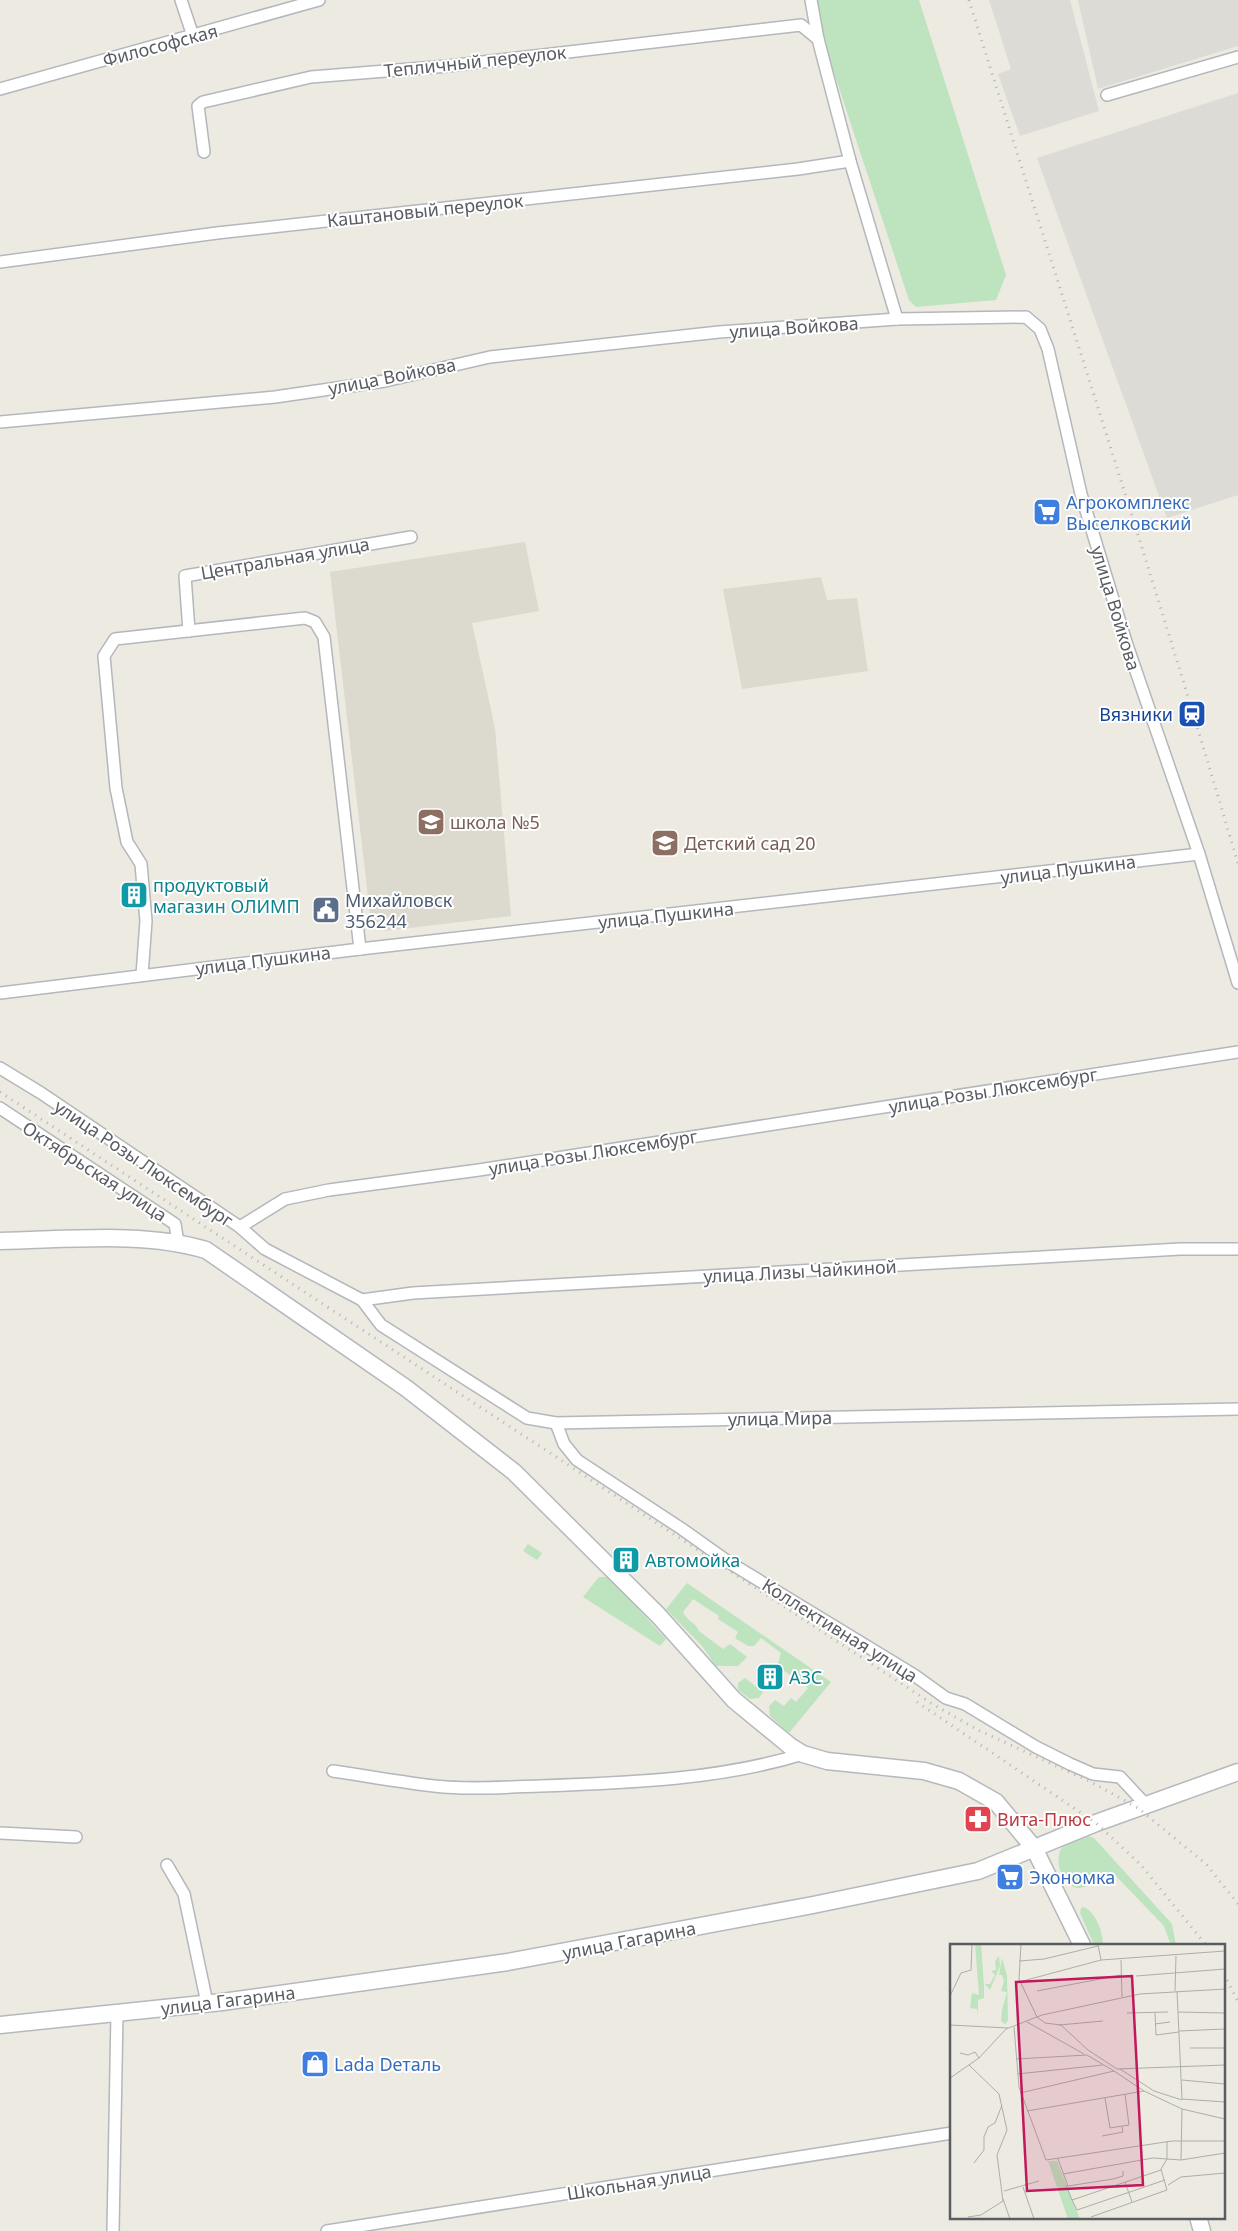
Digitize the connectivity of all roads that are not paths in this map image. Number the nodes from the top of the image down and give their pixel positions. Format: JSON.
{"nodes":[{"id":1,"x":181,"y":0,"type":"edge"},
{"id":2,"x":319,"y":0,"type":"edge"},
{"id":3,"x":811,"y":0,"type":"edge"},
{"id":4,"x":194,"y":36,"type":"junction"},
{"id":5,"x":818,"y":39,"type":"junction"},
{"id":6,"x":1238,"y":57,"type":"edge"},
{"id":7,"x":0,"y":89,"type":"edge"},
{"id":8,"x":1107,"y":95,"type":"dead end"},
{"id":9,"x":204,"y":152,"type":"dead end"},
{"id":10,"x":850,"y":161,"type":"junction"},
{"id":11,"x":0,"y":262,"type":"edge"},
{"id":12,"x":897,"y":319,"type":"junction"},
{"id":13,"x":0,"y":422,"type":"edge"},
{"id":14,"x":411,"y":537,"type":"dead end"},
{"id":15,"x":189,"y":631,"type":"junction"},
{"id":16,"x":1199,"y":854,"type":"junction"},
{"id":17,"x":360,"y":949,"type":"junction"},
{"id":18,"x":142,"y":974,"type":"junction"},
{"id":19,"x":1238,"y":982,"type":"edge"},
{"id":20,"x":0,"y":992,"type":"edge"},
{"id":21,"x":1238,"y":1052,"type":"edge"},
{"id":22,"x":0,"y":1068,"type":"edge"},
{"id":23,"x":0,"y":1108,"type":"edge"},
{"id":24,"x":240,"y":1227,"type":"junction"},
{"id":25,"x":0,"y":1241,"type":"edge"},
{"id":26,"x":178,"y":1242,"type":"junction"},
{"id":27,"x":1238,"y":1249,"type":"edge"},
{"id":28,"x":362,"y":1300,"type":"junction"},
{"id":29,"x":1238,"y":1409,"type":"edge"},
{"id":30,"x":556,"y":1423,"type":"junction"},
{"id":31,"x":803,"y":1754,"type":"junction"},
{"id":32,"x":333,"y":1771,"type":"dead end"},
{"id":33,"x":1238,"y":1772,"type":"edge"},
{"id":34,"x":1146,"y":1805,"type":"junction"},
{"id":35,"x":0,"y":1833,"type":"edge"},
{"id":36,"x":76,"y":1837,"type":"dead end"},
{"id":37,"x":1034,"y":1848,"type":"junction"},
{"id":38,"x":167,"y":1865,"type":"dead end"},
{"id":39,"x":1082,"y":1944,"type":"edge"},
{"id":40,"x":207,"y":2003,"type":"junction"},
{"id":41,"x":117,"y":2013,"type":"junction"},
{"id":42,"x":0,"y":2025,"type":"edge"},
{"id":43,"x":950,"y":2133,"type":"edge"},
{"id":44,"x":1198,"y":2218,"type":"edge"},
{"id":45,"x":113,"y":2231,"type":"edge"},
{"id":46,"x":327,"y":2231,"type":"edge"},
{"id":47,"x":1202,"y":2231,"type":"edge"}],
"edges":[{"from":1,"to":4,"type":"street"},
{"from":2,"to":4,"type":"street","name":"Философская"},
{"from":3,"to":5,"type":"street"},
{"from":4,"to":7,"type":"street","name":"Философская"},
{"from":5,"to":9,"type":"street","name":"Тепличный переулок"},
{"from":5,"to":10,"type":"street"},
{"from":6,"to":8,"type":"street"},
{"from":10,"to":11,"type":"street","name":"Каштановый переулок"},
{"from":10,"to":12,"type":"street"},
{"from":12,"to":13,"type":"street","name":"улица Войкова"},
{"from":12,"to":16,"type":"street","name":"улица Войкова"},
{"from":14,"to":15,"type":"street","name":"Центральная улица"},
{"from":15,"to":17,"type":"street"},
{"from":15,"to":18,"type":"street"},
{"from":16,"to":17,"type":"street","name":"улица Пушкина"},
{"from":16,"to":19,"type":"street"},
{"from":17,"to":18,"type":"street","name":"улица Пушкина"},
{"from":18,"to":20,"type":"street","name":"улица Пушкина"},
{"from":21,"to":24,"type":"street","name":"улица Розы Люксембург"},
{"from":22,"to":24,"type":"street","name":"улица Розы Люксембург"},
{"from":23,"to":26,"type":"street","name":"Октябрьская улица"},
{"from":24,"to":28,"type":"street"},
{"from":25,"to":26,"type":"main road","name":"улица Розы Люксембург"},
{"from":26,"to":31,"type":"main road","name":"улица Розы Люксембург"},
{"from":27,"to":28,"type":"street","name":"улица Лизы Чайкиной"},
{"from":28,"to":30,"type":"street","name":"улица Мира"},
{"from":29,"to":30,"type":"street","name":"улица Мира"},
{"from":30,"to":34,"type":"street","name":"Коллективная улица"},
{"from":31,"to":32,"type":"street"},
{"from":31,"to":37,"type":"main road","name":"улица Розы Люксембург"},
{"from":33,"to":34,"type":"main road","name":"улица Гагарина"},
{"from":34,"to":37,"type":"main road","name":"улица Гагарина"},
{"from":35,"to":36,"type":"street"},
{"from":37,"to":39,"type":"main road","name":"улица Розы Люксембург"},
{"from":37,"to":40,"type":"main road","name":"улица Гагарина"},
{"from":38,"to":40,"type":"street"},
{"from":40,"to":41,"type":"main road","name":"улица Гагарина"},
{"from":41,"to":42,"type":"main road","name":"улица Гагарина"},
{"from":41,"to":45,"type":"street"},
{"from":43,"to":46,"type":"street","name":"Школьная улица"},
{"from":44,"to":47,"type":"main road"}]}
